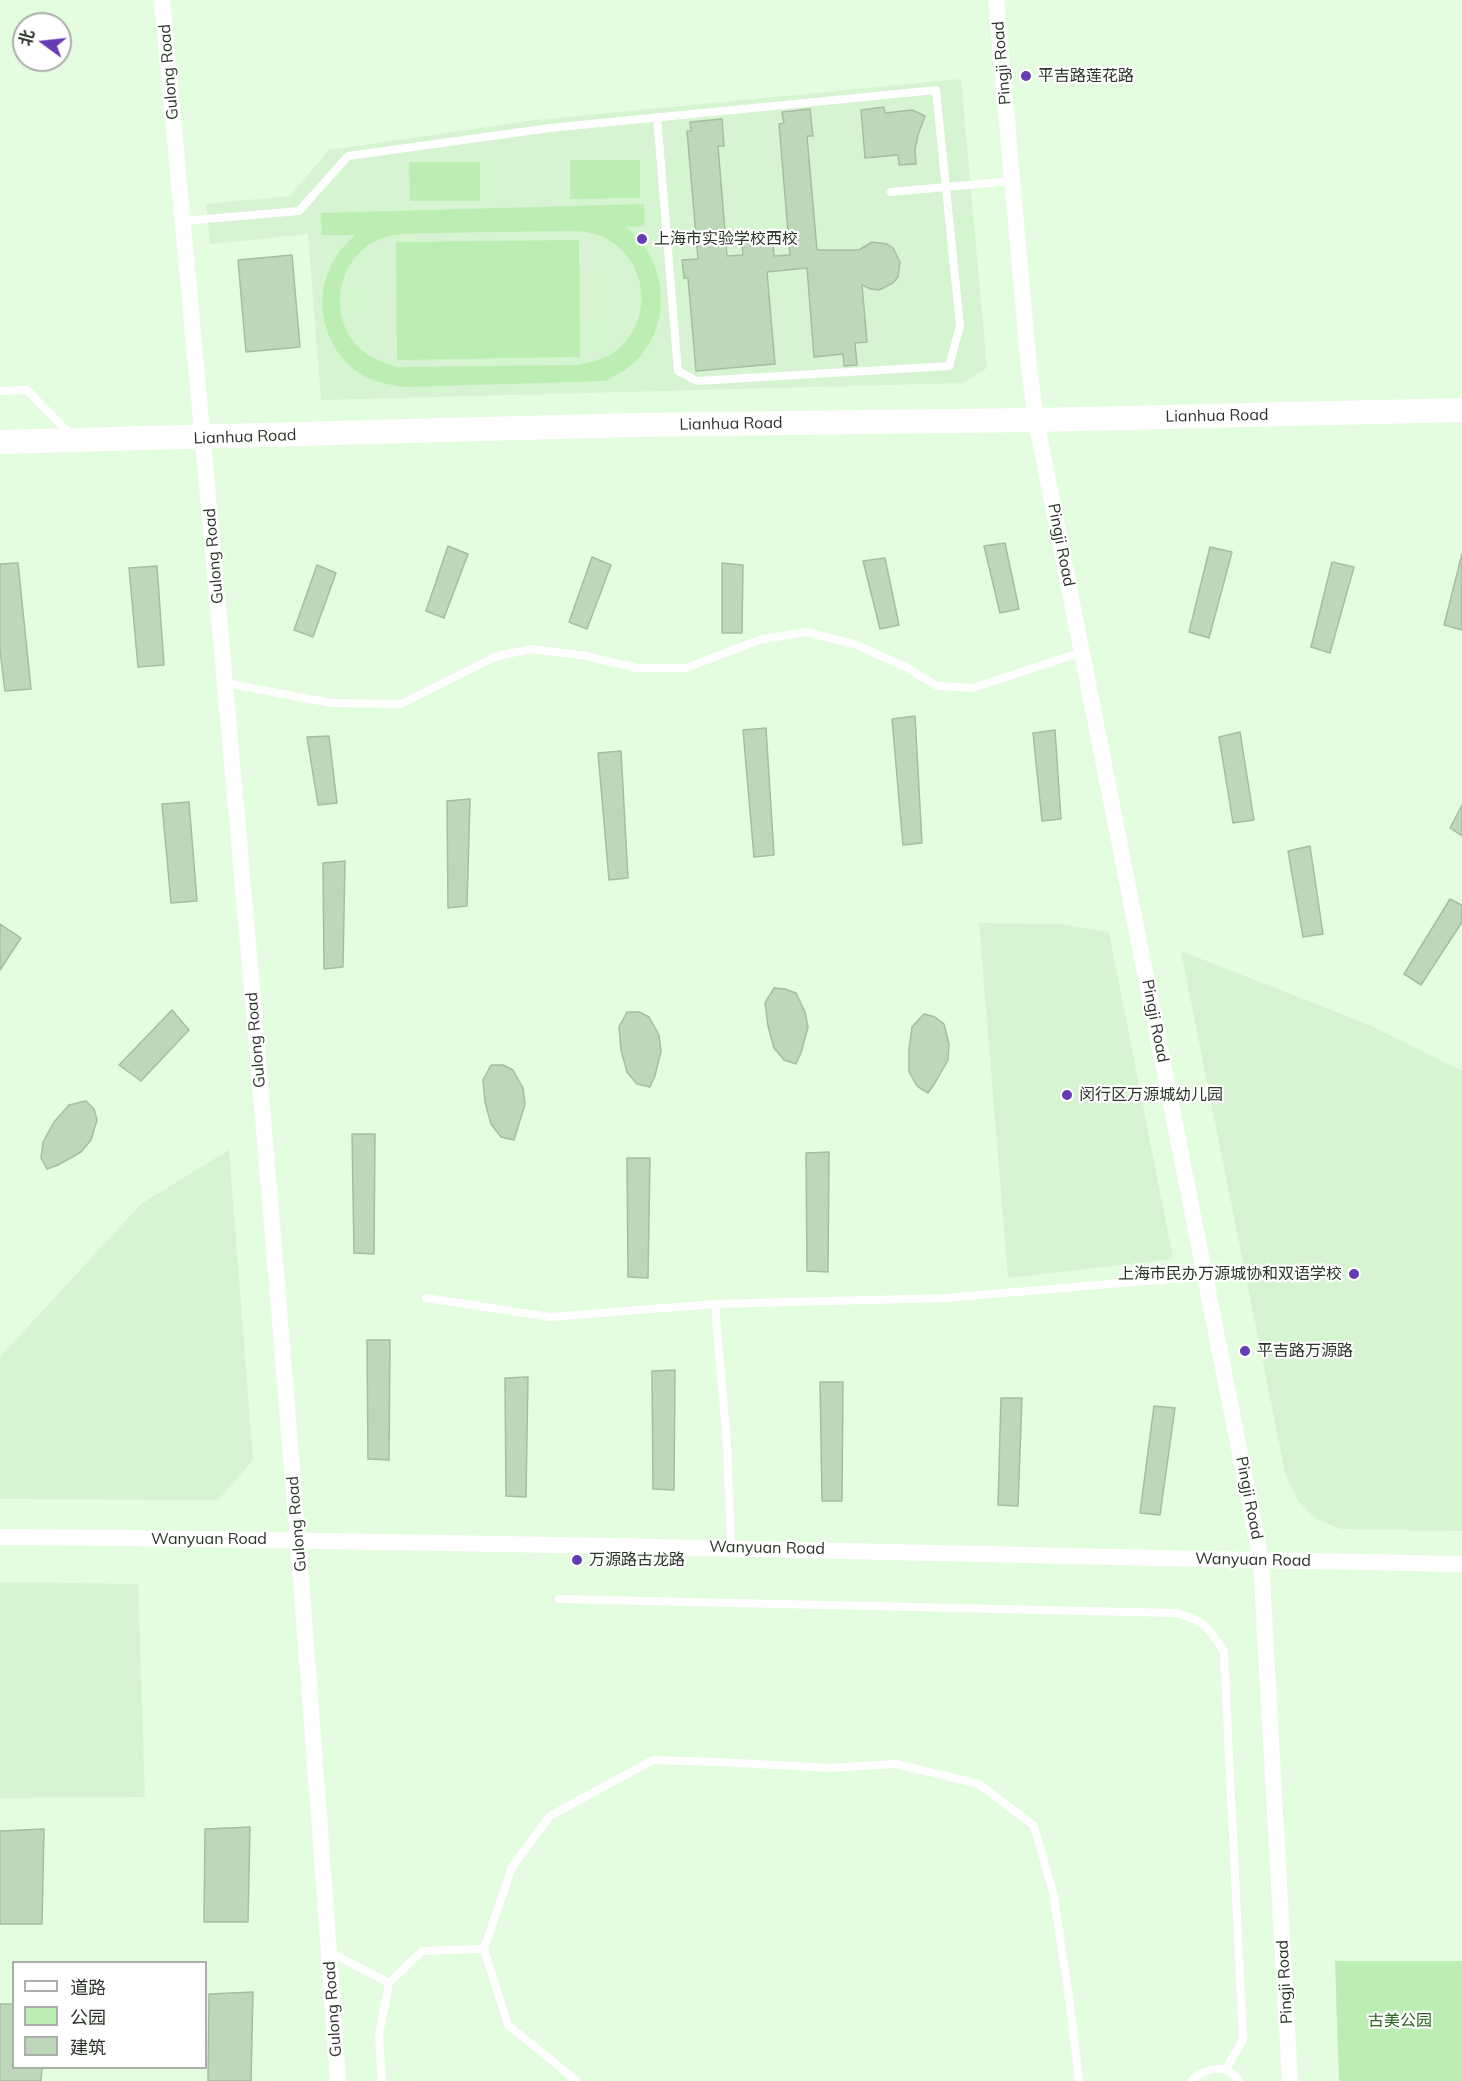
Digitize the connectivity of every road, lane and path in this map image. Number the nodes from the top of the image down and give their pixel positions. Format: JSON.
{"nodes":[{"id":1,"x":162,"y":0,"type":"edge"},
{"id":2,"x":996,"y":0,"type":"edge"},
{"id":3,"x":657,"y":117,"type":"junction"},
{"id":4,"x":1012,"y":181,"type":"junction"},
{"id":5,"x":946,"y":187,"type":"junction"},
{"id":6,"x":891,"y":192,"type":"dead end"},
{"id":7,"x":183,"y":221,"type":"junction"},
{"id":8,"x":0,"y":392,"type":"edge"},
{"id":9,"x":1462,"y":410,"type":"edge"},
{"id":10,"x":1036,"y":420,"type":"junction"},
{"id":11,"x":203,"y":438,"type":"junction"},
{"id":12,"x":77,"y":441,"type":"junction"},
{"id":13,"x":0,"y":442,"type":"edge"},
{"id":14,"x":1082,"y":652,"type":"junction"},
{"id":15,"x":225,"y":683,"type":"junction"},
{"id":16,"x":1205,"y":1276,"type":"junction"},
{"id":17,"x":426,"y":1298,"type":"dead end"},
{"id":18,"x":715,"y":1304,"type":"junction"},
{"id":19,"x":0,"y":1537,"type":"edge"},
{"id":20,"x":298,"y":1540,"type":"junction"},
{"id":21,"x":731,"y":1547,"type":"junction"},
{"id":22,"x":1261,"y":1560,"type":"junction"},
{"id":23,"x":1462,"y":1564,"type":"edge"},
{"id":24,"x":559,"y":1599,"type":"dead end"},
{"id":25,"x":484,"y":1949,"type":"junction"},
{"id":26,"x":329,"y":1952,"type":"junction"},
{"id":27,"x":389,"y":1983,"type":"junction"},
{"id":28,"x":1225,"y":2070,"type":"junction"},
{"id":29,"x":338,"y":2081,"type":"edge"},
{"id":30,"x":382,"y":2081,"type":"edge"},
{"id":31,"x":577,"y":2081,"type":"edge"},
{"id":32,"x":1079,"y":2081,"type":"edge"},
{"id":33,"x":1191,"y":2081,"type":"edge"},
{"id":34,"x":1239,"y":2081,"type":"edge"},
{"id":35,"x":1290,"y":2081,"type":"edge"}],
"edges":[{"from":1,"to":7,"type":"street","name":"Gulong Road"},
{"from":2,"to":4,"type":"street","name":"Pingji Road"},
{"from":3,"to":5,"type":"lane"},
{"from":3,"to":5,"type":"lane"},
{"from":3,"to":7,"type":"lane"},
{"from":4,"to":5,"type":"lane"},
{"from":4,"to":10,"type":"street","name":"Pingji Road"},
{"from":5,"to":6,"type":"lane"},
{"from":7,"to":11,"type":"street","name":"Gulong Road"},
{"from":8,"to":12,"type":"lane"},
{"from":9,"to":10,"type":"main road","name":"Lianhua Road"},
{"from":10,"to":11,"type":"main road","name":"Lianhua Road"},
{"from":10,"to":14,"type":"street","name":"Pingji Road"},
{"from":11,"to":12,"type":"main road","name":"Lianhua Road"},
{"from":11,"to":15,"type":"street","name":"Gulong Road"},
{"from":12,"to":13,"type":"main road","name":"Lianhua Road"},
{"from":14,"to":15,"type":"lane"},
{"from":14,"to":16,"type":"street","name":"Pingji Road"},
{"from":15,"to":20,"type":"street","name":"Gulong Road"},
{"from":16,"to":18,"type":"lane"},
{"from":16,"to":22,"type":"street","name":"Pingji Road"},
{"from":17,"to":18,"type":"lane"},
{"from":18,"to":21,"type":"lane"},
{"from":19,"to":20,"type":"street","name":"Wanyuan Road"},
{"from":20,"to":21,"type":"street","name":"Wanyuan Road"},
{"from":20,"to":26,"type":"street","name":"Gulong Road"},
{"from":21,"to":22,"type":"street","name":"Wanyuan Road"},
{"from":22,"to":23,"type":"street","name":"Wanyuan Road"},
{"from":22,"to":35,"type":"street","name":"Pingji Road"},
{"from":24,"to":28,"type":"lane"},
{"from":25,"to":27,"type":"lane"},
{"from":25,"to":31,"type":"lane"},
{"from":25,"to":32,"type":"lane"},
{"from":26,"to":27,"type":"lane"},
{"from":26,"to":29,"type":"street","name":"Gulong Road"},
{"from":27,"to":30,"type":"lane"},
{"from":28,"to":33,"type":"lane"},
{"from":28,"to":34,"type":"lane"}]}
